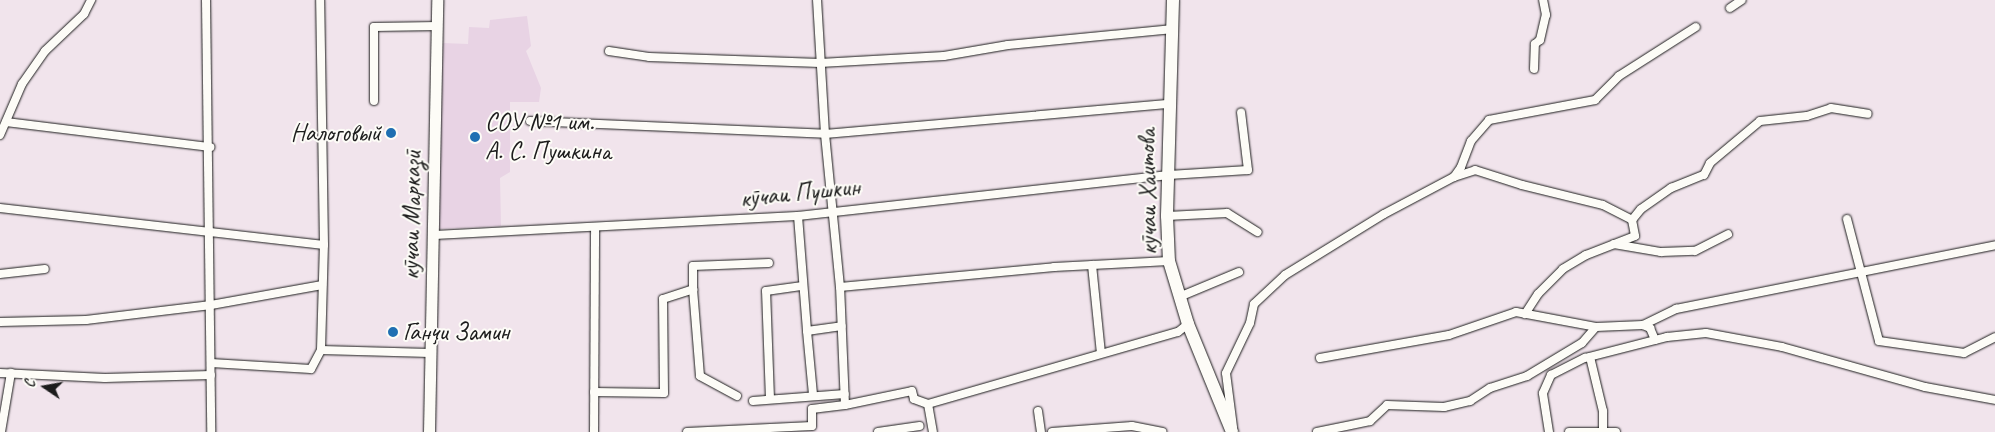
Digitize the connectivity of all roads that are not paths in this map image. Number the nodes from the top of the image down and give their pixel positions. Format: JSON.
{"nodes":[{"id":1,"x":91,"y":0,"type":"edge"},
{"id":2,"x":206,"y":0,"type":"edge"},
{"id":3,"x":320,"y":0,"type":"edge"},
{"id":4,"x":437,"y":0,"type":"edge"},
{"id":5,"x":818,"y":0,"type":"edge"},
{"id":6,"x":1173,"y":0,"type":"edge"},
{"id":7,"x":1543,"y":0,"type":"edge"},
{"id":8,"x":1742,"y":0,"type":"edge"},
{"id":9,"x":1730,"y":8,"type":"dead end"},
{"id":10,"x":438,"y":26,"type":"junction"},
{"id":11,"x":1696,"y":27,"type":"dead end"},
{"id":12,"x":1173,"y":29,"type":"junction"},
{"id":13,"x":609,"y":51,"type":"dead end"},
{"id":14,"x":820,"y":64,"type":"junction"},
{"id":15,"x":1534,"y":69,"type":"dead end"},
{"id":16,"x":374,"y":102,"type":"dead end"},
{"id":17,"x":1170,"y":104,"type":"junction"},
{"id":18,"x":1241,"y":112,"type":"dead end"},
{"id":19,"x":1868,"y":114,"type":"dead end"},
{"id":20,"x":6,"y":122,"type":"junction"},
{"id":21,"x":530,"y":122,"type":"dead end"},
{"id":22,"x":825,"y":134,"type":"junction"},
{"id":23,"x":0,"y":135,"type":"edge"},
{"id":24,"x":210,"y":147,"type":"junction"},
{"id":25,"x":1169,"y":175,"type":"junction"},
{"id":26,"x":1454,"y":176,"type":"junction"},
{"id":27,"x":0,"y":208,"type":"edge"},
{"id":28,"x":834,"y":210,"type":"junction"},
{"id":29,"x":798,"y":216,"type":"junction"},
{"id":30,"x":1167,"y":216,"type":"junction"},
{"id":31,"x":1848,"y":219,"type":"dead end"},
{"id":32,"x":1632,"y":220,"type":"junction"},
{"id":33,"x":595,"y":228,"type":"junction"},
{"id":34,"x":1258,"y":232,"type":"dead end"},
{"id":35,"x":210,"y":233,"type":"junction"},
{"id":36,"x":1728,"y":234,"type":"dead end"},
{"id":37,"x":434,"y":235,"type":"junction"},
{"id":38,"x":1614,"y":244,"type":"junction"},
{"id":39,"x":324,"y":245,"type":"junction"},
{"id":40,"x":1995,"y":245,"type":"edge"},
{"id":41,"x":1169,"y":261,"type":"junction"},
{"id":42,"x":770,"y":263,"type":"dead end"},
{"id":43,"x":1092,"y":265,"type":"junction"},
{"id":44,"x":45,"y":269,"type":"dead end"},
{"id":45,"x":1861,"y":271,"type":"junction"},
{"id":46,"x":1239,"y":272,"type":"dead end"},
{"id":47,"x":0,"y":274,"type":"edge"},
{"id":48,"x":322,"y":285,"type":"junction"},
{"id":49,"x":803,"y":286,"type":"junction"},
{"id":50,"x":840,"y":287,"type":"junction"},
{"id":51,"x":693,"y":289,"type":"junction"},
{"id":52,"x":1178,"y":297,"type":"junction"},
{"id":53,"x":211,"y":305,"type":"junction"},
{"id":54,"x":1525,"y":314,"type":"junction"},
{"id":55,"x":0,"y":322,"type":"edge"},
{"id":56,"x":1188,"y":324,"type":"junction"},
{"id":57,"x":1643,"y":325,"type":"junction"},
{"id":58,"x":842,"y":326,"type":"junction"},
{"id":59,"x":1596,"y":327,"type":"junction"},
{"id":60,"x":807,"y":331,"type":"junction"},
{"id":61,"x":1995,"y":337,"type":"edge"},
{"id":62,"x":1655,"y":340,"type":"junction"},
{"id":63,"x":321,"y":350,"type":"junction"},
{"id":64,"x":430,"y":353,"type":"junction"},
{"id":65,"x":1101,"y":353,"type":"junction"},
{"id":66,"x":1590,"y":357,"type":"junction"},
{"id":67,"x":1320,"y":358,"type":"dead end"},
{"id":68,"x":211,"y":363,"type":"junction"},
{"id":69,"x":0,"y":373,"type":"edge"},
{"id":70,"x":11,"y":373,"type":"junction"},
{"id":71,"x":211,"y":375,"type":"junction"},
{"id":72,"x":594,"y":392,"type":"junction"},
{"id":73,"x":844,"y":394,"type":"junction"},
{"id":74,"x":813,"y":395,"type":"junction"},
{"id":75,"x":737,"y":396,"type":"dead end"},
{"id":76,"x":770,"y":399,"type":"junction"},
{"id":77,"x":1995,"y":400,"type":"edge"},
{"id":78,"x":753,"y":401,"type":"dead end"},
{"id":79,"x":928,"y":404,"type":"junction"},
{"id":80,"x":845,"y":405,"type":"junction"},
{"id":81,"x":1038,"y":411,"type":"dead end"},
{"id":82,"x":920,"y":426,"type":"dead end"},
{"id":83,"x":812,"y":429,"type":"edge"},
{"id":84,"x":731,"y":430,"type":"edge"},
{"id":85,"x":1603,"y":431,"type":"edge"},
{"id":86,"x":1,"y":432,"type":"edge"},
{"id":87,"x":211,"y":432,"type":"edge"},
{"id":88,"x":429,"y":432,"type":"edge"},
{"id":89,"x":594,"y":432,"type":"edge"},
{"id":90,"x":687,"y":432,"type":"edge"},
{"id":91,"x":878,"y":432,"type":"edge"},
{"id":92,"x":933,"y":432,"type":"edge"},
{"id":93,"x":1041,"y":432,"type":"edge"},
{"id":94,"x":1052,"y":432,"type":"edge"},
{"id":95,"x":1162,"y":432,"type":"edge"},
{"id":96,"x":1233,"y":432,"type":"edge"},
{"id":97,"x":1317,"y":432,"type":"edge"},
{"id":98,"x":1549,"y":432,"type":"edge"},
{"id":99,"x":1569,"y":432,"type":"edge"},
{"id":100,"x":1616,"y":432,"type":"edge"}],
"edges":[{"from":1,"to":20,"type":"street"},
{"from":2,"to":24,"type":"street"},
{"from":3,"to":39,"type":"street"},
{"from":4,"to":10,"type":"main road","name":"кӯчаи Марказӣ"},
{"from":5,"to":14,"type":"street"},
{"from":6,"to":12,"type":"main road","name":"кӯчаи Хаитова"},
{"from":7,"to":15,"type":"street"},
{"from":8,"to":9,"type":"street"},
{"from":10,"to":16,"type":"street"},
{"from":10,"to":37,"type":"main road","name":"кӯчаи Марказӣ"},
{"from":11,"to":26,"type":"street"},
{"from":12,"to":14,"type":"street"},
{"from":12,"to":17,"type":"main road","name":"кӯчаи Хаитова"},
{"from":13,"to":14,"type":"street"},
{"from":14,"to":22,"type":"street"},
{"from":17,"to":22,"type":"street"},
{"from":17,"to":25,"type":"main road","name":"кӯчаи Хаитова"},
{"from":18,"to":25,"type":"street","name":"кӯчаи Пушкин"},
{"from":19,"to":32,"type":"street"},
{"from":20,"to":23,"type":"street"},
{"from":20,"to":24,"type":"street"},
{"from":21,"to":22,"type":"street"},
{"from":22,"to":28,"type":"street"},
{"from":24,"to":35,"type":"street"},
{"from":25,"to":28,"type":"street","name":"кӯчаи Пушкин"},
{"from":25,"to":30,"type":"main road","name":"кӯчаи Хаитова"},
{"from":26,"to":32,"type":"street"},
{"from":26,"to":96,"type":"street"},
{"from":27,"to":35,"type":"street"},
{"from":28,"to":29,"type":"street","name":"кӯчаи Пушкин"},
{"from":28,"to":50,"type":"street"},
{"from":29,"to":33,"type":"street","name":"кӯчаи Пушкин"},
{"from":29,"to":49,"type":"street"},
{"from":30,"to":34,"type":"street"},
{"from":30,"to":41,"type":"main road","name":"кӯчаи Хаитова"},
{"from":31,"to":45,"type":"street"},
{"from":32,"to":38,"type":"street"},
{"from":33,"to":37,"type":"street","name":"кӯчаи Пушкин"},
{"from":33,"to":72,"type":"street"},
{"from":35,"to":39,"type":"street"},
{"from":35,"to":53,"type":"street"},
{"from":36,"to":38,"type":"street"},
{"from":37,"to":64,"type":"main road","name":"кӯчаи Марказӣ"},
{"from":38,"to":54,"type":"street"},
{"from":39,"to":48,"type":"street"},
{"from":40,"to":45,"type":"street"},
{"from":41,"to":43,"type":"street"},
{"from":41,"to":52,"type":"main road","name":"кӯчаи Хаитова"},
{"from":42,"to":51,"type":"street"},
{"from":43,"to":50,"type":"street"},
{"from":43,"to":65,"type":"street"},
{"from":44,"to":47,"type":"street"},
{"from":45,"to":57,"type":"street"},
{"from":45,"to":61,"type":"street"},
{"from":46,"to":52,"type":"street"},
{"from":48,"to":53,"type":"street"},
{"from":48,"to":63,"type":"street"},
{"from":49,"to":60,"type":"street"},
{"from":49,"to":76,"type":"street"},
{"from":50,"to":58,"type":"street"},
{"from":51,"to":72,"type":"street"},
{"from":51,"to":75,"type":"street"},
{"from":52,"to":56,"type":"main road","name":"кӯчаи Хаитова"},
{"from":53,"to":55,"type":"street"},
{"from":53,"to":68,"type":"street"},
{"from":54,"to":59,"type":"street"},
{"from":54,"to":67,"type":"street"},
{"from":56,"to":65,"type":"street"},
{"from":56,"to":96,"type":"main road","name":"кӯчаи Хаитова"},
{"from":57,"to":59,"type":"street"},
{"from":57,"to":62,"type":"street"},
{"from":58,"to":60,"type":"street"},
{"from":58,"to":73,"type":"street"},
{"from":59,"to":97,"type":"street"},
{"from":60,"to":74,"type":"street"},
{"from":62,"to":66,"type":"street"},
{"from":62,"to":77,"type":"street"},
{"from":63,"to":64,"type":"street"},
{"from":63,"to":68,"type":"street"},
{"from":64,"to":88,"type":"main road","name":"кӯчаи Марказӣ"},
{"from":65,"to":79,"type":"street"},
{"from":66,"to":85,"type":"street"},
{"from":66,"to":98,"type":"street"},
{"from":68,"to":71,"type":"street"},
{"from":69,"to":70,"type":"street"},
{"from":70,"to":71,"type":"street"},
{"from":70,"to":86,"type":"street"},
{"from":71,"to":87,"type":"street"},
{"from":72,"to":89,"type":"street"},
{"from":73,"to":74,"type":"street"},
{"from":73,"to":80,"type":"street"},
{"from":74,"to":76,"type":"street"},
{"from":76,"to":78,"type":"street"},
{"from":79,"to":80,"type":"street"},
{"from":79,"to":92,"type":"street"},
{"from":80,"to":83,"type":"street"},
{"from":81,"to":93,"type":"street"},
{"from":82,"to":91,"type":"street"},
{"from":83,"to":84,"type":"street"},
{"from":84,"to":90,"type":"street"},
{"from":85,"to":99,"type":"street"},
{"from":85,"to":100,"type":"street"},
{"from":94,"to":95,"type":"street"}]}
